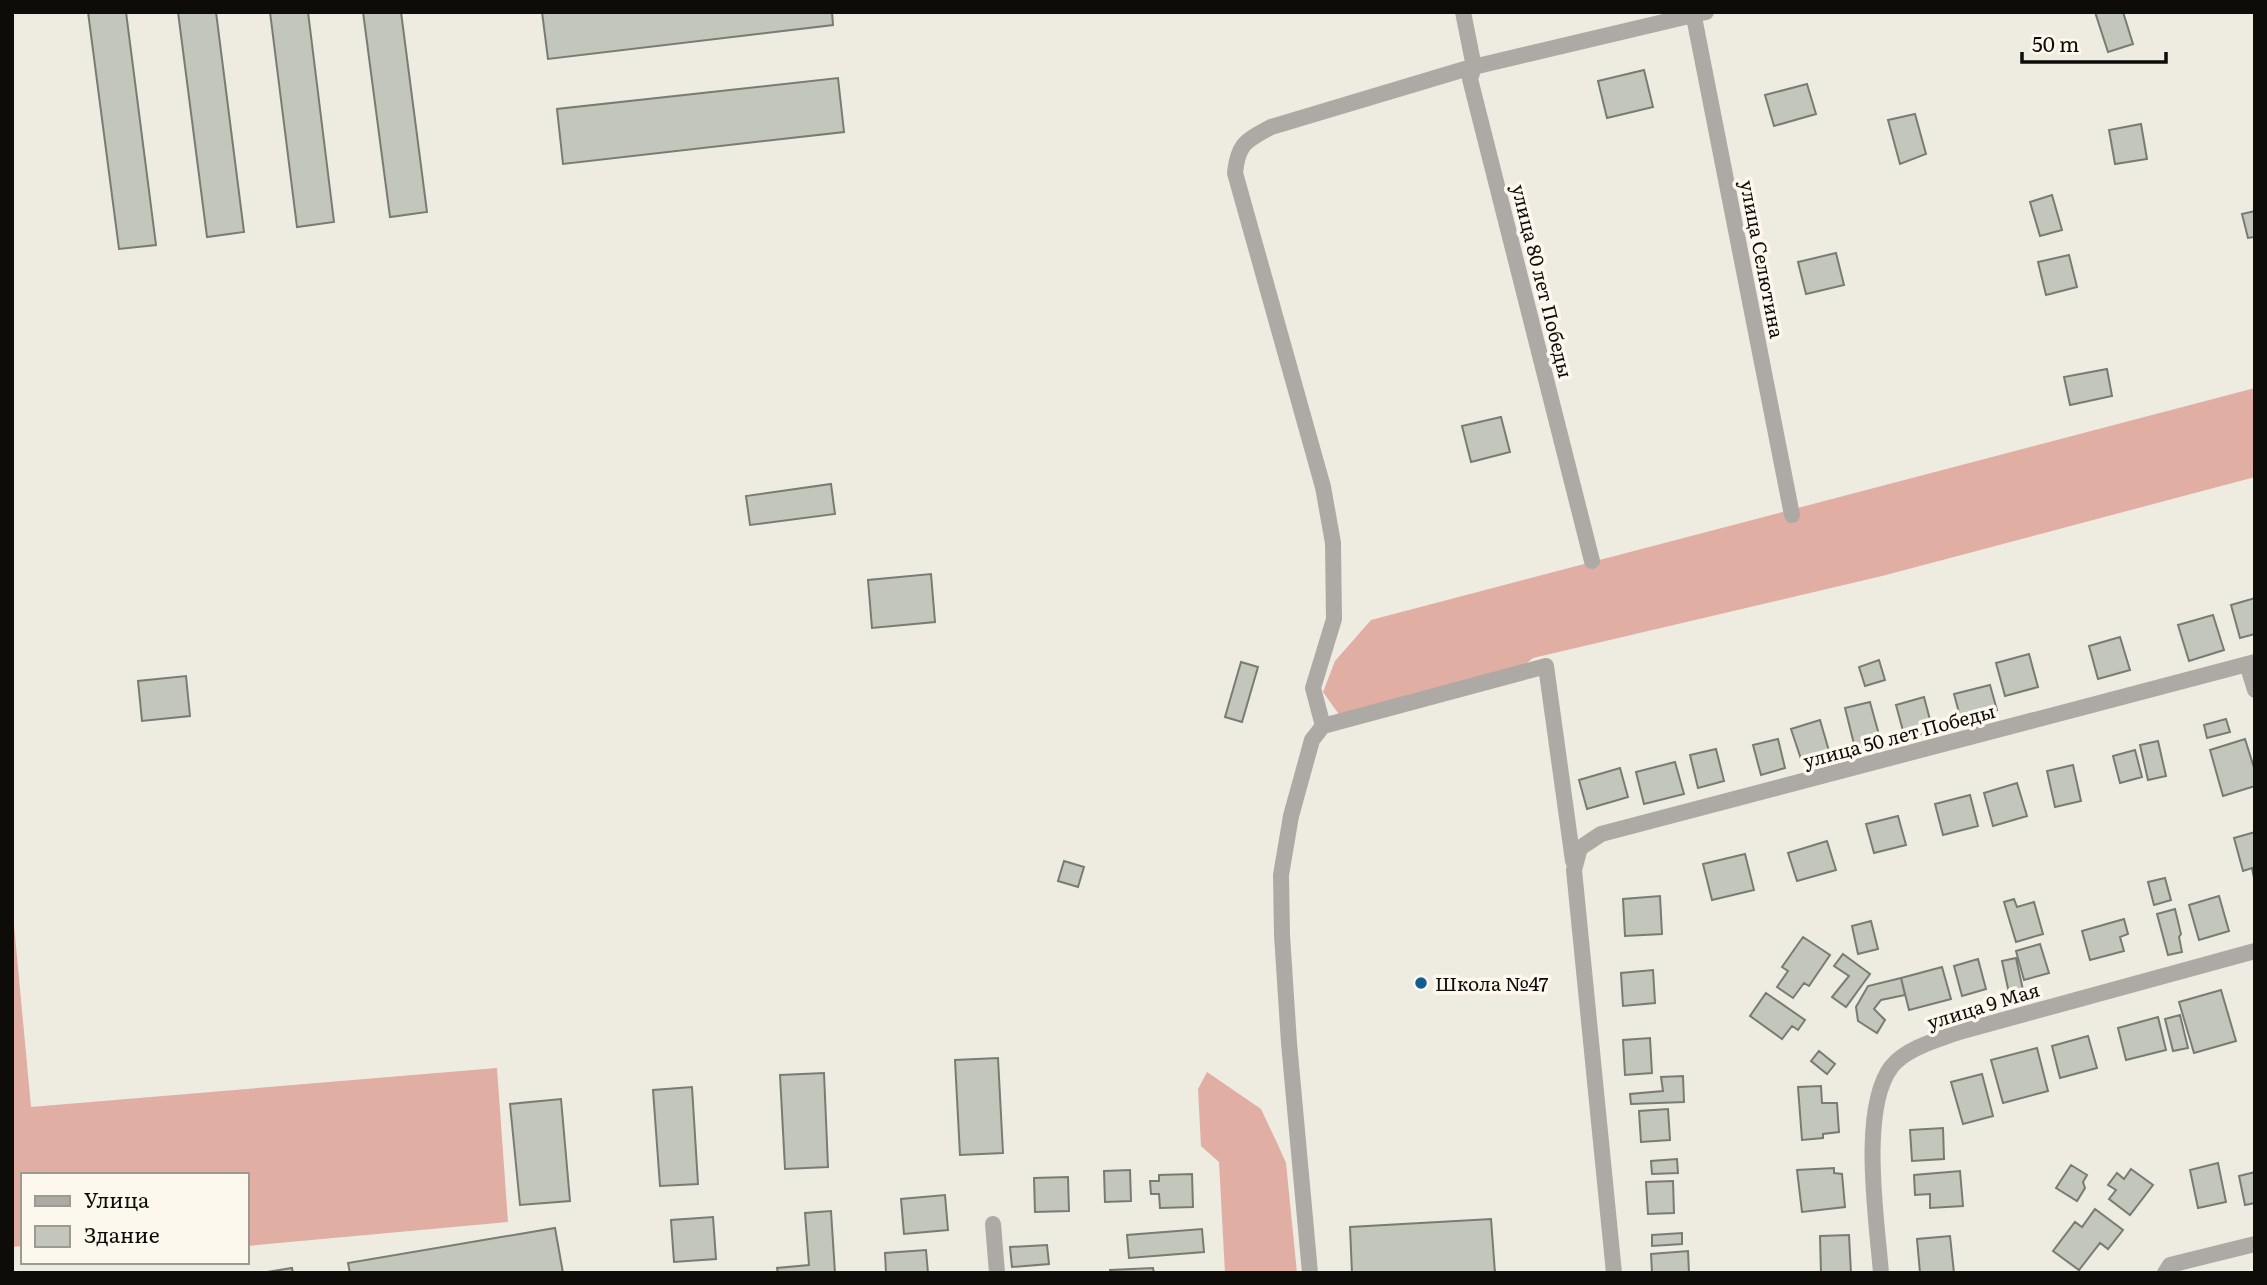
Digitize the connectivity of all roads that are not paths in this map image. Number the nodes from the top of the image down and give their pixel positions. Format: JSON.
{"nodes":[{"id":1,"x":1463,"y":12,"type":"edge"},
{"id":2,"x":1698,"y":13,"type":"edge"},
{"id":3,"x":1474,"y":66,"type":"junction"},
{"id":4,"x":1792,"y":515,"type":"dead end"},
{"id":5,"x":1592,"y":561,"type":"dead end"},
{"id":6,"x":2251,"y":663,"type":"edge"},
{"id":7,"x":2255,"y":690,"type":"edge"},
{"id":8,"x":1323,"y":726,"type":"junction"},
{"id":9,"x":1574,"y":870,"type":"junction"},
{"id":10,"x":2255,"y":951,"type":"edge"},
{"id":11,"x":993,"y":1224,"type":"dead end"},
{"id":12,"x":2255,"y":1244,"type":"edge"},
{"id":13,"x":997,"y":1273,"type":"edge"},
{"id":14,"x":1310,"y":1273,"type":"edge"},
{"id":15,"x":1614,"y":1273,"type":"edge"},
{"id":16,"x":1881,"y":1273,"type":"edge"},
{"id":17,"x":2165,"y":1273,"type":"edge"}],
"edges":[{"from":1,"to":3,"type":"street","name":"улица 80 лет Победы"},
{"from":2,"to":3,"type":"street"},
{"from":2,"to":4,"type":"street","name":"улица Селютина"},
{"from":3,"to":5,"type":"street","name":"улица 80 лет Победы"},
{"from":3,"to":8,"type":"street"},
{"from":6,"to":7,"type":"street"},
{"from":6,"to":9,"type":"street","name":"улица 50 лет Победы"},
{"from":8,"to":9,"type":"street"},
{"from":8,"to":14,"type":"street"},
{"from":9,"to":15,"type":"street"},
{"from":10,"to":16,"type":"street","name":"улица 9 Мая"},
{"from":11,"to":13,"type":"street"},
{"from":12,"to":17,"type":"street"}]}
